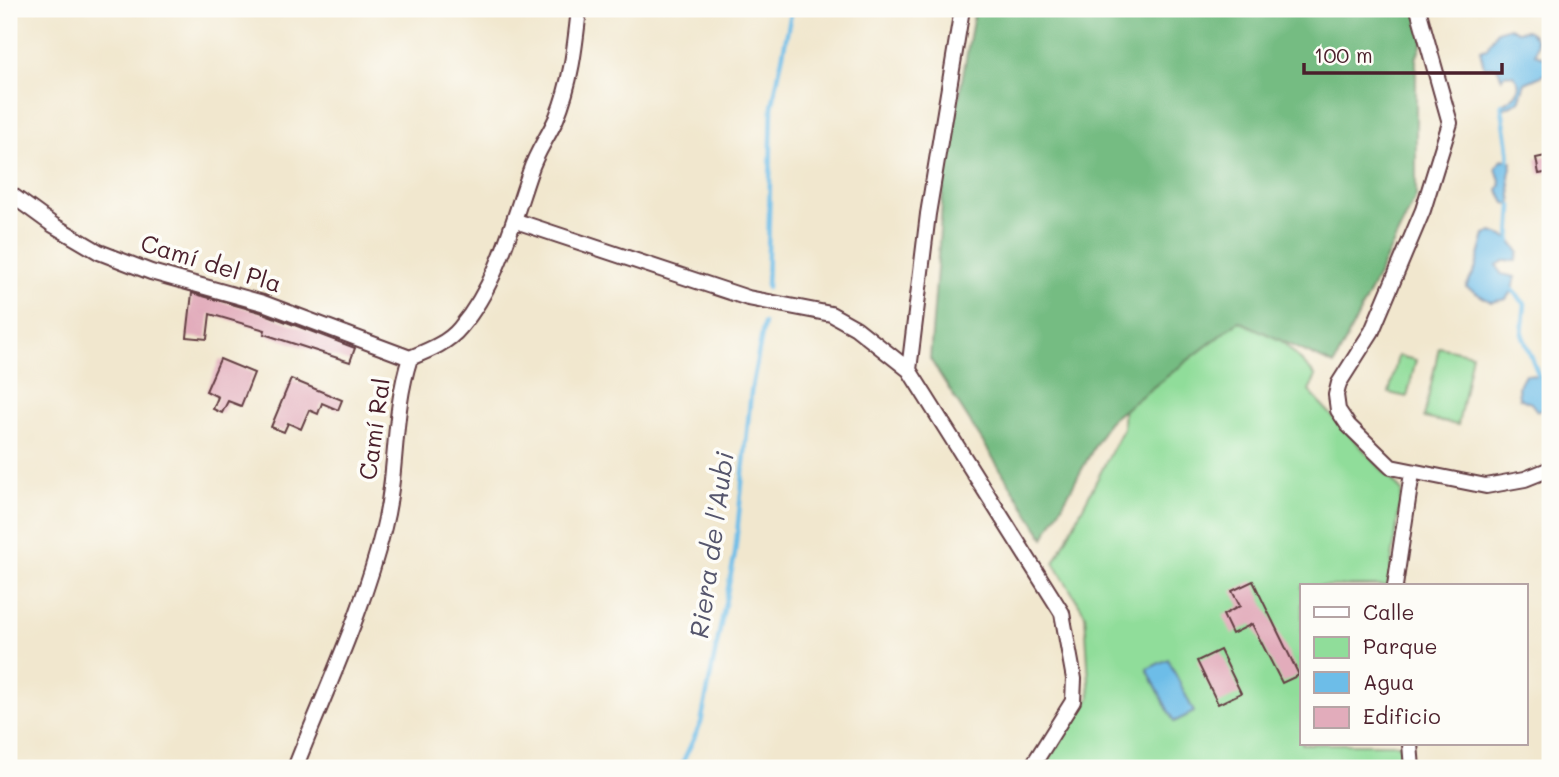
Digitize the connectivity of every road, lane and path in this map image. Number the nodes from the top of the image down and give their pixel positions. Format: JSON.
{"nodes":[{"id":1,"x":579,"y":9,"type":"edge"},
{"id":2,"x":962,"y":9,"type":"edge"},
{"id":3,"x":1418,"y":9,"type":"edge"},
{"id":4,"x":9,"y":194,"type":"edge"},
{"id":5,"x":516,"y":221,"type":"junction"},
{"id":6,"x":410,"y":358,"type":"junction"},
{"id":7,"x":909,"y":370,"type":"junction"},
{"id":8,"x":1550,"y":469,"type":"edge"},
{"id":9,"x":1412,"y":473,"type":"junction"},
{"id":10,"x":1395,"y":584,"type":"edge"},
{"id":11,"x":1410,"y":746,"type":"edge"},
{"id":12,"x":295,"y":768,"type":"edge"},
{"id":13,"x":1031,"y":768,"type":"edge"},
{"id":14,"x":1412,"y":768,"type":"edge"}],
"edges":[{"from":1,"to":5,"type":"street","name":"Camí Ral"},
{"from":2,"to":7,"type":"street"},
{"from":3,"to":9,"type":"street"},
{"from":4,"to":6,"type":"street","name":"Camí del Pla"},
{"from":5,"to":6,"type":"street","name":"Camí Ral"},
{"from":5,"to":7,"type":"street"},
{"from":6,"to":12,"type":"street","name":"Camí Ral"},
{"from":7,"to":13,"type":"street"},
{"from":8,"to":9,"type":"street"},
{"from":9,"to":10,"type":"street"},
{"from":11,"to":14,"type":"street"}]}
